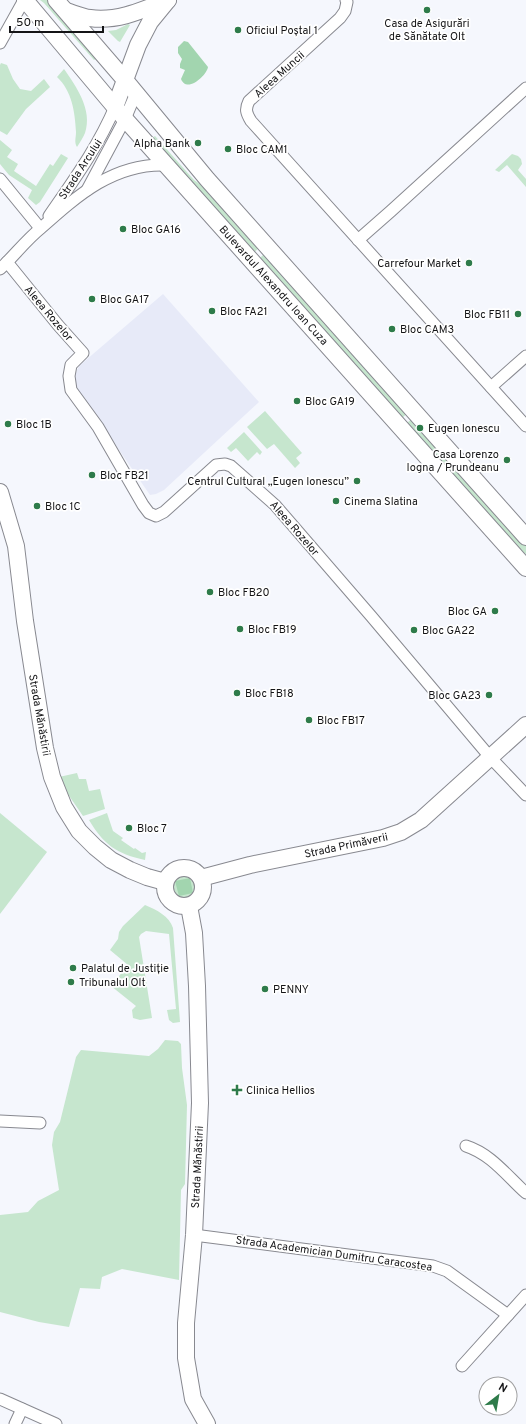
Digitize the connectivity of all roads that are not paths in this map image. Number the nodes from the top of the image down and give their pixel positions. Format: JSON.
{"nodes":[{"id":1,"x":25,"y":0,"type":"edge"},
{"id":2,"x":168,"y":0,"type":"edge"},
{"id":3,"x":346,"y":0,"type":"edge"},
{"id":4,"x":61,"y":6,"type":"edge"},
{"id":5,"x":0,"y":42,"type":"edge"},
{"id":6,"x":125,"y":80,"type":"junction"},
{"id":7,"x":525,"y":91,"type":"edge"},
{"id":8,"x":136,"y":93,"type":"junction"},
{"id":9,"x":120,"y":113,"type":"junction"},
{"id":10,"x":166,"y":165,"type":"junction"},
{"id":11,"x":0,"y":178,"type":"edge"},
{"id":12,"x":87,"y":190,"type":"junction"},
{"id":13,"x":40,"y":228,"type":"junction"},
{"id":14,"x":358,"y":240,"type":"junction"},
{"id":15,"x":4,"y":266,"type":"edge"},
{"id":16,"x":526,"y":356,"type":"edge"},
{"id":17,"x":491,"y":387,"type":"junction"},
{"id":18,"x":526,"y":426,"type":"edge"},
{"id":19,"x":2,"y":503,"type":"edge"},
{"id":20,"x":526,"y":537,"type":"edge"},
{"id":21,"x":526,"y":568,"type":"edge"},
{"id":22,"x":526,"y":725,"type":"edge"},
{"id":23,"x":490,"y":757,"type":"junction"},
{"id":24,"x":526,"y":795,"type":"edge"},
{"id":25,"x":201,"y":878,"type":"junction"},
{"id":26,"x":165,"y":882,"type":"junction"},
{"id":27,"x":189,"y":906,"type":"junction"},
{"id":28,"x":0,"y":1121,"type":"edge"},
{"id":29,"x":40,"y":1123,"type":"dead end"},
{"id":30,"x":466,"y":1146,"type":"dead end"},
{"id":31,"x":526,"y":1193,"type":"edge"},
{"id":32,"x":194,"y":1235,"type":"junction"},
{"id":33,"x":526,"y":1295,"type":"edge"},
{"id":34,"x":508,"y":1315,"type":"junction"},
{"id":35,"x":462,"y":1366,"type":"dead end"},
{"id":36,"x":0,"y":1399,"type":"edge"},
{"id":37,"x":22,"y":1409,"type":"junction"},
{"id":38,"x":15,"y":1424,"type":"edge"},
{"id":39,"x":56,"y":1424,"type":"edge"},
{"id":40,"x":207,"y":1424,"type":"edge"}],
"edges":[{"from":1,"to":5,"type":"street"},
{"from":1,"to":9,"type":"street","name":"Bulevardul Alexandru Ioan Cuza"},
{"from":2,"to":4,"type":"street"},
{"from":2,"to":6,"type":"street"},
{"from":3,"to":14,"type":"street","name":"Aleea Muncii"},
{"from":4,"to":6,"type":"street","name":"Bulevardul Alexandru Ioan Cuza"},
{"from":6,"to":8,"type":"street","name":"Bulevardul Alexandru Ioan Cuza"},
{"from":6,"to":9,"type":"street"},
{"from":7,"to":14,"type":"street"},
{"from":8,"to":9,"type":"street","name":"Strada Arcului"},
{"from":8,"to":20,"type":"street","name":"Bulevardul Alexandru Ioan Cuza"},
{"from":9,"to":10,"type":"street","name":"Bulevardul Alexandru Ioan Cuza"},
{"from":9,"to":12,"type":"street","name":"Strada Arcului"},
{"from":9,"to":13,"type":"street","name":"Strada Arcului"},
{"from":10,"to":12,"type":"street","name":"Strada Arcului"},
{"from":10,"to":21,"type":"street","name":"Bulevardul Alexandru Ioan Cuza"},
{"from":11,"to":13,"type":"street"},
{"from":12,"to":13,"type":"street","name":"Strada Arcului"},
{"from":13,"to":15,"type":"street","name":"Strada Arcului"},
{"from":14,"to":17,"type":"street","name":"Aleea Muncii"},
{"from":15,"to":23,"type":"street","name":"Aleea Rozelor"},
{"from":16,"to":17,"type":"street"},
{"from":17,"to":18,"type":"street","name":"Aleea Muncii"},
{"from":19,"to":26,"type":"street","name":"Strada Mănăstirii"},
{"from":22,"to":23,"type":"street","name":"Strada Primăverii"},
{"from":23,"to":24,"type":"street","name":"Aleea Rozelor"},
{"from":23,"to":25,"type":"street","name":"Strada Primăverii"},
{"from":25,"to":26,"type":"street"},
{"from":25,"to":27,"type":"street"},
{"from":26,"to":27,"type":"street"},
{"from":27,"to":32,"type":"street","name":"Strada Mănăstirii"},
{"from":28,"to":29,"type":"street"},
{"from":30,"to":31,"type":"street"},
{"from":32,"to":34,"type":"street","name":"Strada Academician Dumitru Caracostea"},
{"from":32,"to":40,"type":"street","name":"Strada Mănăstirii"},
{"from":33,"to":34,"type":"street"},
{"from":34,"to":35,"type":"street"},
{"from":36,"to":37,"type":"street"},
{"from":37,"to":38,"type":"street"},
{"from":37,"to":39,"type":"street"}]}
